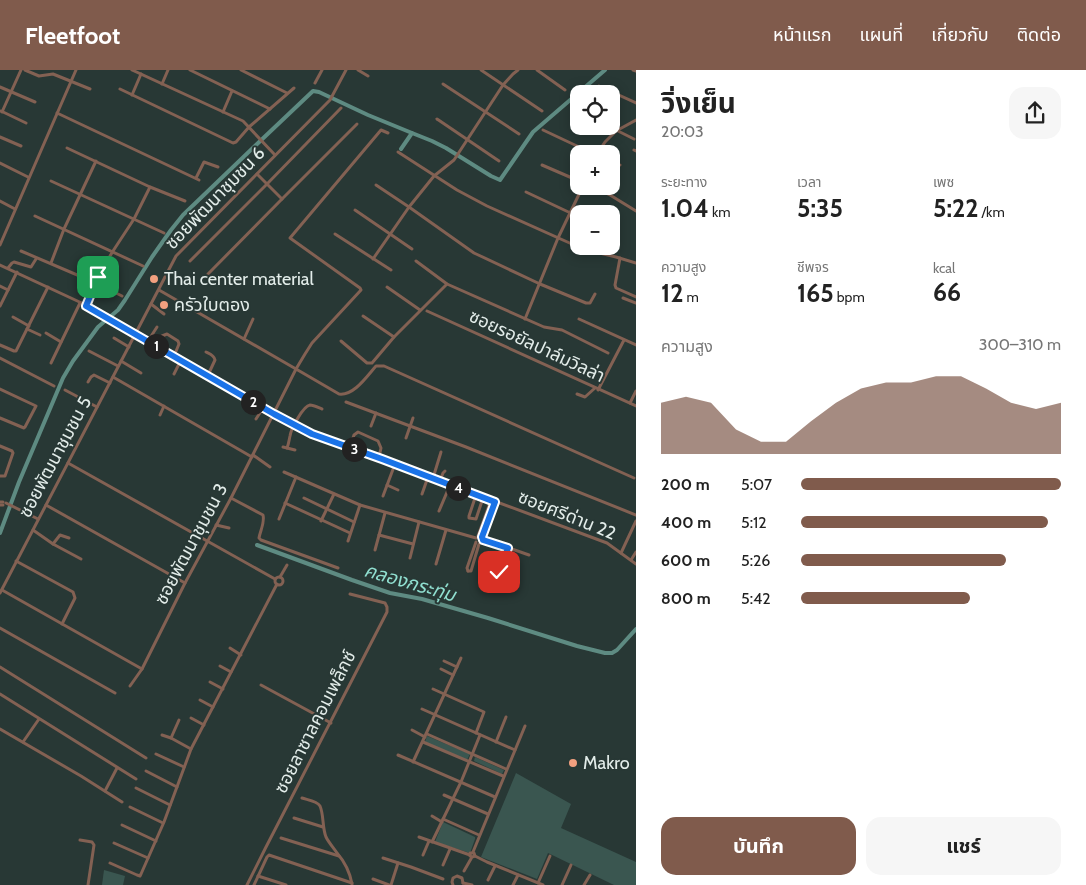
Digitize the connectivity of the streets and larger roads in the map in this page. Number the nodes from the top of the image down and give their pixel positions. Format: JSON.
{"nodes":[{"id":1,"x":23,"y":70,"type":"edge"},
{"id":2,"x":76,"y":70,"type":"edge"},
{"id":3,"x":132,"y":70,"type":"edge"},
{"id":4,"x":168,"y":70,"type":"edge"},
{"id":5,"x":241,"y":70,"type":"edge"},
{"id":6,"x":317,"y":70,"type":"edge"},
{"id":7,"x":346,"y":70,"type":"edge"},
{"id":8,"x":358,"y":70,"type":"edge"},
{"id":9,"x":481,"y":70,"type":"edge"},
{"id":10,"x":518,"y":70,"type":"edge"},
{"id":11,"x":537,"y":70,"type":"edge"},
{"id":12,"x":192,"y":71,"type":"edge"},
{"id":13,"x":322,"y":71,"type":"edge"},
{"id":14,"x":141,"y":74,"type":"junction"},
{"id":15,"x":368,"y":76,"type":"dead end"},
{"id":16,"x":71,"y":80,"type":"junction"},
{"id":17,"x":314,"y":83,"type":"dead end"},
{"id":18,"x":162,"y":84,"type":"junction"},
{"id":19,"x":443,"y":84,"type":"dead end"},
{"id":20,"x":503,"y":85,"type":"junction"},
{"id":21,"x":0,"y":86,"type":"edge"},
{"id":22,"x":294,"y":88,"type":"dead end"},
{"id":23,"x":90,"y":89,"type":"dead end"},
{"id":24,"x":120,"y":89,"type":"dead end"},
{"id":25,"x":565,"y":90,"type":"dead end"},
{"id":26,"x":232,"y":91,"type":"junction"},
{"id":27,"x":12,"y":92,"type":"junction"},
{"id":28,"x":287,"y":93,"type":"junction"},
{"id":29,"x":132,"y":95,"type":"junction"},
{"id":30,"x":620,"y":96,"type":"edge"},
{"id":31,"x":35,"y":102,"type":"dead end"},
{"id":32,"x":636,"y":103,"type":"edge"},
{"id":33,"x":340,"y":108,"type":"dead end"},
{"id":34,"x":270,"y":109,"type":"junction"},
{"id":35,"x":542,"y":111,"type":"dead end"},
{"id":36,"x":1,"y":112,"type":"edge"},
{"id":37,"x":223,"y":112,"type":"junction"},
{"id":38,"x":486,"y":112,"type":"junction"},
{"id":39,"x":57,"y":113,"type":"junction"},
{"id":40,"x":437,"y":118,"type":"dead end"},
{"id":41,"x":636,"y":120,"type":"edge"},
{"id":42,"x":26,"y":123,"type":"dead end"},
{"id":43,"x":358,"y":124,"type":"dead end"},
{"id":44,"x":249,"y":128,"type":"junction"},
{"id":45,"x":620,"y":128,"type":"edge"},
{"id":46,"x":543,"y":130,"type":"dead end"},
{"id":47,"x":620,"y":132,"type":"edge"},
{"id":48,"x":388,"y":133,"type":"dead end"},
{"id":49,"x":518,"y":134,"type":"dead end"},
{"id":50,"x":611,"y":135,"type":"edge"},
{"id":51,"x":0,"y":137,"type":"edge"},
{"id":52,"x":468,"y":139,"type":"junction"},
{"id":53,"x":634,"y":139,"type":"dead end"},
{"id":54,"x":576,"y":145,"type":"edge"},
{"id":55,"x":602,"y":145,"type":"edge"},
{"id":56,"x":21,"y":146,"type":"dead end"},
{"id":57,"x":67,"y":148,"type":"dead end"},
{"id":58,"x":398,"y":152,"type":"dead end"},
{"id":59,"x":275,"y":155,"type":"junction"},
{"id":60,"x":96,"y":161,"type":"junction"},
{"id":61,"x":499,"y":161,"type":"dead end"},
{"id":62,"x":0,"y":163,"type":"edge"},
{"id":63,"x":542,"y":165,"type":"dead end"},
{"id":64,"x":218,"y":167,"type":"dead end"},
{"id":65,"x":257,"y":174,"type":"junction"},
{"id":66,"x":434,"y":176,"type":"junction"},
{"id":67,"x":28,"y":177,"type":"junction"},
{"id":68,"x":570,"y":177,"type":"edge"},
{"id":69,"x":51,"y":181,"type":"dead end"},
{"id":70,"x":267,"y":184,"type":"junction"},
{"id":71,"x":376,"y":185,"type":"dead end"},
{"id":72,"x":150,"y":187,"type":"junction"},
{"id":73,"x":526,"y":192,"type":"dead end"},
{"id":74,"x":80,"y":195,"type":"junction"},
{"id":75,"x":610,"y":195,"type":"edge"},
{"id":76,"x":282,"y":199,"type":"junction"},
{"id":77,"x":0,"y":201,"type":"edge"},
{"id":78,"x":185,"y":201,"type":"dead end"},
{"id":79,"x":409,"y":207,"type":"junction"},
{"id":80,"x":15,"y":209,"type":"junction"},
{"id":81,"x":355,"y":210,"type":"dead end"},
{"id":82,"x":636,"y":212,"type":"edge"},
{"id":83,"x":570,"y":213,"type":"joint"},
{"id":84,"x":35,"y":216,"type":"dead end"},
{"id":85,"x":134,"y":220,"type":"junction"},
{"id":86,"x":64,"y":230,"type":"junction"},
{"id":87,"x":164,"y":233,"type":"dead end"},
{"id":88,"x":335,"y":234,"type":"dead end"},
{"id":89,"x":391,"y":234,"type":"junction"},
{"id":90,"x":558,"y":238,"type":"junction"},
{"id":91,"x":0,"y":245,"type":"edge"},
{"id":92,"x":412,"y":249,"type":"dead end"},
{"id":93,"x":113,"y":250,"type":"junction"},
{"id":94,"x":21,"y":251,"type":"dead end"},
{"id":95,"x":620,"y":258,"type":"junction"},
{"id":96,"x":373,"y":259,"type":"junction"},
{"id":97,"x":36,"y":260,"type":"dead end"},
{"id":98,"x":190,"y":261,"type":"dead end"},
{"id":99,"x":416,"y":261,"type":"dead end"},
{"id":100,"x":51,"y":263,"type":"junction"},
{"id":101,"x":636,"y":263,"type":"edge"},
{"id":102,"x":0,"y":264,"type":"edge"},
{"id":103,"x":143,"y":266,"type":"dead end"},
{"id":104,"x":8,"y":268,"type":"junction"},
{"id":105,"x":390,"y":270,"type":"dead end"},
{"id":106,"x":17,"y":272,"type":"junction"},
{"id":107,"x":208,"y":274,"type":"dead end"},
{"id":108,"x":96,"y":283,"type":"junction"},
{"id":109,"x":447,"y":284,"type":"junction"},
{"id":110,"x":540,"y":284,"type":"junction"},
{"id":111,"x":0,"y":286,"type":"edge"},
{"id":112,"x":48,"y":287,"type":"junction"},
{"id":113,"x":387,"y":287,"type":"dead end"},
{"id":114,"x":8,"y":290,"type":"junction"},
{"id":115,"x":159,"y":290,"type":"junction"},
{"id":116,"x":595,"y":294,"type":"dead end"},
{"id":117,"x":122,"y":296,"type":"dead end"},
{"id":118,"x":636,"y":297,"type":"edge"},
{"id":119,"x":623,"y":298,"type":"dead end"},
{"id":120,"x":80,"y":303,"type":"junction"},
{"id":121,"x":636,"y":303,"type":"edge"},
{"id":122,"x":151,"y":304,"type":"junction"},
{"id":123,"x":0,"y":306,"type":"edge"},
{"id":124,"x":86,"y":306,"type":"junction"},
{"id":125,"x":420,"y":310,"type":"junction"},
{"id":126,"x":427,"y":311,"type":"dead end"},
{"id":127,"x":164,"y":314,"type":"dead end"},
{"id":128,"x":363,"y":316,"type":"dead end"},
{"id":129,"x":13,"y":317,"type":"dead end"},
{"id":130,"x":579,"y":318,"type":"dead end"},
{"id":131,"x":253,"y":319,"type":"dead end"},
{"id":132,"x":525,"y":319,"type":"junction"},
{"id":133,"x":156,"y":326,"type":"dead end"},
{"id":134,"x":28,"y":328,"type":"junction"},
{"id":135,"x":46,"y":333,"type":"dead end"},
{"id":136,"x":136,"y":334,"type":"junction"},
{"id":137,"x":40,"y":335,"type":"dead end"},
{"id":138,"x":394,"y":337,"type":"junction"},
{"id":139,"x":114,"y":338,"type":"dead end"},
{"id":140,"x":244,"y":339,"type":"junction"},
{"id":141,"x":341,"y":340,"type":"dead end"},
{"id":142,"x":624,"y":340,"type":"junction"},
{"id":143,"x":148,"y":341,"type":"junction"},
{"id":144,"x":61,"y":342,"type":"junction"},
{"id":145,"x":0,"y":345,"type":"edge"},
{"id":146,"x":636,"y":345,"type":"edge"},
{"id":147,"x":157,"y":346,"type":"junction"},
{"id":148,"x":129,"y":347,"type":"junction"},
{"id":149,"x":89,"y":351,"type":"dead end"},
{"id":150,"x":206,"y":352,"type":"dead end"},
{"id":151,"x":608,"y":353,"type":"dead end"},
{"id":152,"x":174,"y":356,"type":"junction"},
{"id":153,"x":0,"y":358,"type":"edge"},
{"id":154,"x":181,"y":360,"type":"junction"},
{"id":155,"x":121,"y":361,"type":"junction"},
{"id":156,"x":51,"y":363,"type":"dead end"},
{"id":157,"x":118,"y":366,"type":"junction"},
{"id":158,"x":296,"y":370,"type":"junction"},
{"id":159,"x":141,"y":373,"type":"dead end"},
{"id":160,"x":174,"y":374,"type":"dead end"},
{"id":161,"x":208,"y":375,"type":"junction"},
{"id":162,"x":113,"y":377,"type":"junction"},
{"id":163,"x":88,"y":382,"type":"dead end"},
{"id":164,"x":110,"y":383,"type":"junction"},
{"id":165,"x":54,"y":386,"type":"dead end"},
{"id":166,"x":0,"y":389,"type":"edge"},
{"id":167,"x":596,"y":389,"type":"junction"},
{"id":168,"x":65,"y":390,"type":"dead end"},
{"id":169,"x":636,"y":390,"type":"edge"},
{"id":170,"x":577,"y":394,"type":"dead end"},
{"id":171,"x":346,"y":402,"type":"dead end"},
{"id":172,"x":630,"y":404,"type":"junction"},
{"id":173,"x":97,"y":406,"type":"junction"},
{"id":174,"x":164,"y":406,"type":"junction"},
{"id":175,"x":636,"y":406,"type":"edge"},
{"id":176,"x":263,"y":408,"type":"junction"},
{"id":177,"x":322,"y":409,"type":"dead end"},
{"id":178,"x":376,"y":413,"type":"junction"},
{"id":179,"x":274,"y":414,"type":"junction"},
{"id":180,"x":160,"y":415,"type":"dead end"},
{"id":181,"x":0,"y":418,"type":"edge"},
{"id":182,"x":414,"y":418,"type":"dead end"},
{"id":183,"x":256,"y":419,"type":"dead end"},
{"id":184,"x":294,"y":425,"type":"junction"},
{"id":185,"x":371,"y":426,"type":"dead end"},
{"id":186,"x":410,"y":426,"type":"junction"},
{"id":187,"x":406,"y":438,"type":"dead end"},
{"id":188,"x":0,"y":446,"type":"edge"},
{"id":189,"x":350,"y":448,"type":"junction"},
{"id":190,"x":295,"y":450,"type":"dead end"},
{"id":191,"x":441,"y":452,"type":"dead end"},
{"id":192,"x":252,"y":456,"type":"junction"},
{"id":193,"x":379,"y":457,"type":"junction"},
{"id":194,"x":68,"y":463,"type":"junction"},
{"id":195,"x":395,"y":464,"type":"junction"},
{"id":196,"x":270,"y":467,"type":"dead end"},
{"id":197,"x":445,"y":471,"type":"dead end"},
{"id":198,"x":284,"y":472,"type":"dead end"},
{"id":199,"x":0,"y":476,"type":"edge"},
{"id":200,"x":428,"y":476,"type":"junction"},
{"id":201,"x":296,"y":477,"type":"junction"},
{"id":202,"x":433,"y":478,"type":"junction"},
{"id":203,"x":634,"y":478,"type":"dead end"},
{"id":204,"x":440,"y":481,"type":"junction"},
{"id":205,"x":387,"y":485,"type":"junction"},
{"id":206,"x":450,"y":485,"type":"junction"},
{"id":207,"x":398,"y":490,"type":"dead end"},
{"id":208,"x":334,"y":494,"type":"junction"},
{"id":209,"x":422,"y":494,"type":"dead end"},
{"id":210,"x":476,"y":495,"type":"junction"},
{"id":211,"x":384,"y":496,"type":"dead end"},
{"id":212,"x":231,"y":498,"type":"junction"},
{"id":213,"x":304,"y":498,"type":"dead end"},
{"id":214,"x":484,"y":498,"type":"junction"},
{"id":215,"x":493,"y":501,"type":"junction"},
{"id":216,"x":285,"y":503,"type":"junction"},
{"id":217,"x":4,"y":504,"type":"edge"},
{"id":218,"x":46,"y":505,"type":"junction"},
{"id":219,"x":360,"y":506,"type":"junction"},
{"id":220,"x":326,"y":508,"type":"junction"},
{"id":221,"x":439,"y":511,"type":"dead end"},
{"id":222,"x":385,"y":513,"type":"junction"},
{"id":223,"x":636,"y":515,"type":"edge"},
{"id":224,"x":38,"y":519,"type":"junction"},
{"id":225,"x":278,"y":519,"type":"dead end"},
{"id":226,"x":321,"y":520,"type":"junction"},
{"id":227,"x":636,"y":521,"type":"edge"},
{"id":228,"x":354,"y":522,"type":"junction"},
{"id":229,"x":419,"y":522,"type":"junction"},
{"id":230,"x":216,"y":525,"type":"junction"},
{"id":231,"x":229,"y":528,"type":"dead end"},
{"id":232,"x":33,"y":530,"type":"junction"},
{"id":233,"x":446,"y":530,"type":"junction"},
{"id":234,"x":350,"y":533,"type":"junction"},
{"id":235,"x":379,"y":535,"type":"junction"},
{"id":236,"x":69,"y":538,"type":"dead end"},
{"id":237,"x":479,"y":539,"type":"junction"},
{"id":238,"x":348,"y":541,"type":"dead end"},
{"id":239,"x":208,"y":542,"type":"junction"},
{"id":240,"x":53,"y":544,"type":"junction"},
{"id":241,"x":413,"y":544,"type":"junction"},
{"id":242,"x":508,"y":548,"type":"junction"},
{"id":243,"x":374,"y":550,"type":"dead end"},
{"id":244,"x":636,"y":552,"type":"edge"},
{"id":245,"x":621,"y":553,"type":"junction"},
{"id":246,"x":530,"y":555,"type":"dead end"},
{"id":247,"x":410,"y":558,"type":"dead end"},
{"id":248,"x":81,"y":559,"type":"dead end"},
{"id":249,"x":631,"y":560,"type":"junction"},
{"id":250,"x":16,"y":561,"type":"junction"},
{"id":251,"x":436,"y":564,"type":"dead end"},
{"id":252,"x":636,"y":564,"type":"edge"},
{"id":253,"x":287,"y":565,"type":"dead end"},
{"id":254,"x":338,"y":568,"type":"dead end"},
{"id":255,"x":499,"y":572,"type":"junction"},
{"id":256,"x":280,"y":577,"type":"junction"},
{"id":257,"x":516,"y":578,"type":"dead end"},
{"id":258,"x":275,"y":580,"type":"junction"},
{"id":259,"x":495,"y":582,"type":"dead end"},
{"id":260,"x":185,"y":583,"type":"junction"},
{"id":261,"x":277,"y":584,"type":"junction"},
{"id":262,"x":1,"y":591,"type":"edge"},
{"id":263,"x":350,"y":594,"type":"dead end"},
{"id":264,"x":62,"y":624,"type":"junction"},
{"id":265,"x":0,"y":628,"type":"edge"},
{"id":266,"x":230,"y":648,"type":"dead end"},
{"id":267,"x":241,"y":655,"type":"junction"},
{"id":268,"x":461,"y":658,"type":"dead end"},
{"id":269,"x":444,"y":661,"type":"dead end"},
{"id":270,"x":220,"y":666,"type":"dead end"},
{"id":271,"x":0,"y":667,"type":"edge"},
{"id":272,"x":457,"y":667,"type":"junction"},
{"id":273,"x":142,"y":669,"type":"junction"},
{"id":274,"x":441,"y":669,"type":"dead end"},
{"id":275,"x":232,"y":672,"type":"junction"},
{"id":276,"x":453,"y":675,"type":"junction"},
{"id":277,"x":210,"y":682,"type":"dead end"},
{"id":278,"x":261,"y":685,"type":"dead end"},
{"id":279,"x":130,"y":686,"type":"dead end"},
{"id":280,"x":222,"y":689,"type":"junction"},
{"id":281,"x":433,"y":689,"type":"dead end"},
{"id":282,"x":115,"y":693,"type":"dead end"},
{"id":283,"x":0,"y":694,"type":"edge"},
{"id":284,"x":444,"y":694,"type":"junction"},
{"id":285,"x":200,"y":700,"type":"dead end"},
{"id":286,"x":213,"y":707,"type":"junction"},
{"id":287,"x":422,"y":709,"type":"dead end"},
{"id":288,"x":435,"y":716,"type":"junction"},
{"id":289,"x":506,"y":717,"type":"dead end"},
{"id":290,"x":191,"y":718,"type":"dead end"},
{"id":291,"x":39,"y":719,"type":"junction"},
{"id":292,"x":179,"y":720,"type":"dead end"},
{"id":293,"x":331,"y":723,"type":"junction"},
{"id":294,"x":204,"y":725,"type":"junction"},
{"id":295,"x":525,"y":726,"type":"dead end"},
{"id":296,"x":0,"y":729,"type":"edge"},
{"id":297,"x":412,"y":730,"type":"dead end"},
{"id":298,"x":476,"y":733,"type":"junction"},
{"id":299,"x":162,"y":735,"type":"dead end"},
{"id":300,"x":426,"y":735,"type":"junction"},
{"id":301,"x":480,"y":736,"type":"junction"},
{"id":302,"x":171,"y":738,"type":"junction"},
{"id":303,"x":23,"y":742,"type":"junction"},
{"id":304,"x":423,"y":742,"type":"junction"},
{"id":305,"x":496,"y":742,"type":"junction"},
{"id":306,"x":191,"y":749,"type":"junction"},
{"id":307,"x":515,"y":750,"type":"junction"},
{"id":308,"x":156,"y":754,"type":"dead end"},
{"id":309,"x":472,"y":754,"type":"junction"},
{"id":310,"x":398,"y":755,"type":"dead end"},
{"id":311,"x":146,"y":758,"type":"dead end"},
{"id":312,"x":413,"y":762,"type":"junction"},
{"id":313,"x":469,"y":762,"type":"junction"},
{"id":314,"x":184,"y":767,"type":"junction"},
{"id":315,"x":117,"y":768,"type":"junction"},
{"id":316,"x":506,"y":769,"type":"junction"},
{"id":317,"x":146,"y":771,"type":"dead end"},
{"id":318,"x":503,"y":776,"type":"junction"},
{"id":319,"x":136,"y":779,"type":"dead end"},
{"id":320,"x":461,"y":782,"type":"junction"},
{"id":321,"x":177,"y":787,"type":"junction"},
{"id":322,"x":136,"y":788,"type":"dead end"},
{"id":323,"x":105,"y":791,"type":"junction"},
{"id":324,"x":444,"y":795,"type":"dead end"},
{"id":325,"x":495,"y":797,"type":"junction"},
{"id":326,"x":302,"y":798,"type":"dead end"},
{"id":327,"x":453,"y":799,"type":"junction"},
{"id":328,"x":122,"y":802,"type":"dead end"},
{"id":329,"x":170,"y":805,"type":"junction"},
{"id":330,"x":130,"y":807,"type":"dead end"},
{"id":331,"x":488,"y":814,"type":"junction"},
{"id":332,"x":432,"y":816,"type":"dead end"},
{"id":333,"x":294,"y":818,"type":"dead end"},
{"id":334,"x":443,"y":821,"type":"junction"},
{"id":335,"x":163,"y":823,"type":"junction"},
{"id":336,"x":122,"y":825,"type":"dead end"},
{"id":337,"x":322,"y":827,"type":"junction"},
{"id":338,"x":479,"y":834,"type":"junction"},
{"id":339,"x":419,"y":837,"type":"dead end"},
{"id":340,"x":281,"y":838,"type":"dead end"},
{"id":341,"x":80,"y":840,"type":"dead end"},
{"id":342,"x":156,"y":841,"type":"junction"},
{"id":343,"x":431,"y":842,"type":"junction"},
{"id":344,"x":114,"y":843,"type":"dead end"},
{"id":345,"x":450,"y":849,"type":"junction"},
{"id":346,"x":423,"y":855,"type":"dead end"},
{"id":347,"x":472,"y":855,"type":"junction"},
{"id":348,"x":340,"y":856,"type":"junction"},
{"id":349,"x":550,"y":856,"type":"dead end"},
{"id":350,"x":148,"y":858,"type":"junction"},
{"id":351,"x":382,"y":858,"type":"dead end"},
{"id":352,"x":398,"y":862,"type":"junction"},
{"id":353,"x":110,"y":863,"type":"dead end"},
{"id":354,"x":443,"y":865,"type":"dead end"},
{"id":355,"x":571,"y":865,"type":"dead end"},
{"id":356,"x":495,"y":866,"type":"junction"},
{"id":357,"x":464,"y":871,"type":"dead end"},
{"id":358,"x":518,"y":875,"type":"junction"},
{"id":359,"x":590,"y":875,"type":"dead end"},
{"id":360,"x":258,"y":876,"type":"junction"},
{"id":361,"x":373,"y":879,"type":"dead end"},
{"id":362,"x":443,"y":879,"type":"dead end"},
{"id":363,"x":488,"y":880,"type":"dead end"},
{"id":364,"x":352,"y":884,"type":"edge"},
{"id":365,"x":463,"y":884,"type":"edge"},
{"id":366,"x":540,"y":884,"type":"edge"},
{"id":367,"x":88,"y":885,"type":"edge"},
{"id":368,"x":247,"y":885,"type":"edge"},
{"id":369,"x":254,"y":885,"type":"edge"},
{"id":370,"x":286,"y":885,"type":"edge"},
{"id":371,"x":390,"y":885,"type":"edge"},
{"id":372,"x":453,"y":885,"type":"edge"},
{"id":373,"x":472,"y":885,"type":"edge"},
{"id":374,"x":513,"y":885,"type":"edge"},
{"id":375,"x":562,"y":885,"type":"edge"},
{"id":376,"x":584,"y":885,"type":"edge"}],
"edges":[{"from":1,"to":16,"type":"street"},
{"from":1,"to":27,"type":"street"},
{"from":2,"to":16,"type":"street"},
{"from":3,"to":14,"type":"street"},
{"from":4,"to":18,"type":"street"},
{"from":5,"to":28,"type":"street"},
{"from":6,"to":13,"type":"street"},
{"from":7,"to":59,"type":"street","name":"ซอยพัฒนาชุมชน 6"},
{"from":8,"to":15,"type":"street"},
{"from":9,"to":20,"type":"street"},
{"from":10,"to":20,"type":"street"},
{"from":11,"to":25,"type":"street"},
{"from":12,"to":26,"type":"street"},
{"from":13,"to":17,"type":"street"},
{"from":14,"to":18,"type":"street"},
{"from":14,"to":29,"type":"street"},
{"from":16,"to":23,"type":"street"},
{"from":16,"to":39,"type":"street"},
{"from":18,"to":37,"type":"street"},
{"from":19,"to":38,"type":"street"},
{"from":20,"to":35,"type":"street"},
{"from":20,"to":38,"type":"street"},
{"from":21,"to":27,"type":"street"},
{"from":22,"to":28,"type":"street"},
{"from":24,"to":29,"type":"street"},
{"from":26,"to":34,"type":"street"},
{"from":26,"to":37,"type":"street"},
{"from":27,"to":31,"type":"street"},
{"from":27,"to":36,"type":"street"},
{"from":28,"to":34,"type":"street"},
{"from":29,"to":44,"type":"street"},
{"from":30,"to":32,"type":"street"},
{"from":33,"to":70,"type":"street"},
{"from":34,"to":44,"type":"street"},
{"from":36,"to":42,"type":"street"},
{"from":37,"to":44,"type":"street"},
{"from":38,"to":49,"type":"street"},
{"from":38,"to":52,"type":"street"},
{"from":39,"to":64,"type":"street"},
{"from":39,"to":67,"type":"street"},
{"from":40,"to":52,"type":"street"},
{"from":41,"to":45,"type":"street"},
{"from":43,"to":76,"type":"street"},
{"from":44,"to":59,"type":"street"},
{"from":46,"to":54,"type":"street"},
{"from":47,"to":53,"type":"street"},
{"from":48,"to":158,"type":"street","name":"ซอยพัฒนาชุมชน 3"},
{"from":50,"to":55,"type":"street"},
{"from":51,"to":56,"type":"street"},
{"from":52,"to":61,"type":"street"},
{"from":52,"to":66,"type":"street"},
{"from":57,"to":60,"type":"street"},
{"from":58,"to":66,"type":"street"},
{"from":59,"to":65,"type":"street","name":"ซอยพัฒนาชุมชน 6"},
{"from":60,"to":72,"type":"street"},
{"from":60,"to":74,"type":"street"},
{"from":62,"to":67,"type":"street"},
{"from":63,"to":68,"type":"street"},
{"from":65,"to":70,"type":"street"},
{"from":65,"to":115,"type":"street","name":"ซอยพัฒนาชุมชน 6"},
{"from":66,"to":79,"type":"street"},
{"from":66,"to":90,"type":"street"},
{"from":67,"to":80,"type":"street"},
{"from":69,"to":74,"type":"street"},
{"from":70,"to":76,"type":"street"},
{"from":70,"to":98,"type":"street"},
{"from":71,"to":79,"type":"street"},
{"from":72,"to":78,"type":"street"},
{"from":72,"to":85,"type":"street"},
{"from":73,"to":83,"type":"street"},
{"from":74,"to":85,"type":"street"},
{"from":74,"to":86,"type":"street"},
{"from":75,"to":82,"type":"street"},
{"from":76,"to":107,"type":"street"},
{"from":77,"to":80,"type":"street"},
{"from":79,"to":89,"type":"street"},
{"from":79,"to":110,"type":"street"},
{"from":80,"to":91,"type":"street"},
{"from":81,"to":89,"type":"street"},
{"from":83,"to":90,"type":"street"},
{"from":84,"to":86,"type":"street"},
{"from":85,"to":87,"type":"street"},
{"from":85,"to":93,"type":"street"},
{"from":86,"to":93,"type":"street"},
{"from":86,"to":100,"type":"street"},
{"from":88,"to":96,"type":"street"},
{"from":89,"to":92,"type":"street"},
{"from":89,"to":96,"type":"street"},
{"from":90,"to":95,"type":"street"},
{"from":90,"to":110,"type":"street"},
{"from":93,"to":103,"type":"street"},
{"from":93,"to":108,"type":"street"},
{"from":94,"to":100,"type":"street"},
{"from":95,"to":101,"type":"street"},
{"from":95,"to":118,"type":"street"},
{"from":96,"to":105,"type":"street"},
{"from":97,"to":104,"type":"street"},
{"from":99,"to":109,"type":"street"},
{"from":100,"to":108,"type":"street"},
{"from":102,"to":104,"type":"street","name":"ซอยศรีด่าน 22"},
{"from":104,"to":106,"type":"street","name":"ซอยศรีด่าน 22"},
{"from":106,"to":112,"type":"street","name":"ซอยศรีด่าน 22"},
{"from":106,"to":114,"type":"street"},
{"from":108,"to":117,"type":"street"},
{"from":108,"to":124,"type":"street"},
{"from":109,"to":125,"type":"street"},
{"from":109,"to":132,"type":"street"},
{"from":110,"to":116,"type":"street"},
{"from":110,"to":132,"type":"street"},
{"from":111,"to":114,"type":"street"},
{"from":112,"to":120,"type":"street","name":"ซอยศรีด่าน 22"},
{"from":112,"to":134,"type":"street"},
{"from":113,"to":125,"type":"street"},
{"from":114,"to":123,"type":"street"},
{"from":115,"to":122,"type":"street","name":"ซอยพัฒนาชุมชน 6"},
{"from":115,"to":140,"type":"street"},
{"from":119,"to":121,"type":"street"},
{"from":120,"to":124,"type":"street","name":"ซอยศรีด่าน 22"},
{"from":120,"to":144,"type":"street"},
{"from":122,"to":127,"type":"street"},
{"from":122,"to":136,"type":"street","name":"ซอยพัฒนาชุมชน 6"},
{"from":124,"to":136,"type":"street","name":"ซอยศรีด่าน 22"},
{"from":125,"to":138,"type":"street"},
{"from":126,"to":167,"type":"street","name":"ซอยรอยัลปาล์มวิลล่า"},
{"from":128,"to":138,"type":"street"},
{"from":129,"to":134,"type":"street"},
{"from":130,"to":142,"type":"street"},
{"from":131,"to":140,"type":"street"},
{"from":132,"to":151,"type":"street"},
{"from":133,"to":143,"type":"street"},
{"from":134,"to":137,"type":"street"},
{"from":134,"to":145,"type":"street"},
{"from":135,"to":144,"type":"street"},
{"from":136,"to":143,"type":"street","name":"ซอยศรีด่าน 22"},
{"from":136,"to":148,"type":"street","name":"ซอยพัฒนาชุมชน 5"},
{"from":138,"to":141,"type":"street"},
{"from":139,"to":148,"type":"street"},
{"from":140,"to":158,"type":"street"},
{"from":142,"to":146,"type":"street"},
{"from":142,"to":167,"type":"street"},
{"from":143,"to":147,"type":"street","name":"ซอยศรีด่าน 22"},
{"from":144,"to":156,"type":"street"},
{"from":147,"to":152,"type":"street","name":"ซอยศรีด่าน 22"},
{"from":147,"to":152,"type":"street"},
{"from":148,"to":155,"type":"street","name":"ซอยพัฒนาชุมชน 5"},
{"from":149,"to":157,"type":"street"},
{"from":150,"to":161,"type":"street"},
{"from":152,"to":154,"type":"street","name":"ซอยศรีด่าน 22"},
{"from":153,"to":165,"type":"street"},
{"from":154,"to":160,"type":"street"},
{"from":154,"to":161,"type":"street","name":"ซอยศรีด่าน 22"},
{"from":155,"to":157,"type":"street","name":"ซอยพัฒนาชุมชน 5"},
{"from":155,"to":159,"type":"street"},
{"from":157,"to":162,"type":"street","name":"ซอยพัฒนาชุมชน 5"},
{"from":158,"to":179,"type":"street","name":"ซอยพัฒนาชุมชน 3"},
{"from":158,"to":203,"type":"street"},
{"from":161,"to":176,"type":"street","name":"ซอยศรีด่าน 22"},
{"from":162,"to":164,"type":"street","name":"ซอยพัฒนาชุมชน 5"},
{"from":162,"to":174,"type":"street"},
{"from":163,"to":164,"type":"street"},
{"from":164,"to":173,"type":"street","name":"ซอยพัฒนาชุมชน 5"},
{"from":166,"to":181,"type":"street"},
{"from":167,"to":170,"type":"street"},
{"from":167,"to":172,"type":"street","name":"ซอยรอยัลปาล์มวิลล่า"},
{"from":168,"to":173,"type":"street"},
{"from":169,"to":172,"type":"street"},
{"from":171,"to":178,"type":"street"},
{"from":172,"to":175,"type":"street","name":"ซอยรอยัลปาล์มวิลล่า"},
{"from":173,"to":194,"type":"street","name":"ซอยพัฒนาชุมชน 5"},
{"from":174,"to":180,"type":"street"},
{"from":174,"to":192,"type":"street"},
{"from":176,"to":179,"type":"street","name":"ซอยศรีด่าน 22"},
{"from":176,"to":183,"type":"street"},
{"from":177,"to":184,"type":"street"},
{"from":178,"to":185,"type":"street"},
{"from":178,"to":186,"type":"street"},
{"from":179,"to":184,"type":"street","name":"ซอยศรีด่าน 22"},
{"from":179,"to":192,"type":"street","name":"ซอยพัฒนาชุมชน 3"},
{"from":182,"to":186,"type":"street"},
{"from":184,"to":189,"type":"street","name":"ซอยศรีด่าน 22"},
{"from":184,"to":190,"type":"street"},
{"from":186,"to":187,"type":"street"},
{"from":186,"to":223,"type":"street"},
{"from":188,"to":199,"type":"street"},
{"from":189,"to":193,"type":"street","name":"ซอยศรีด่าน 22"},
{"from":189,"to":193,"type":"street"},
{"from":191,"to":202,"type":"street"},
{"from":192,"to":196,"type":"street"},
{"from":192,"to":212,"type":"street","name":"ซอยพัฒนาชุมชน 3"},
{"from":193,"to":195,"type":"street","name":"ซอยศรีด่าน 22"},
{"from":194,"to":218,"type":"street","name":"ซอยพัฒนาชุมชน 5"},
{"from":194,"to":239,"type":"street"},
{"from":195,"to":200,"type":"street","name":"ซอยศรีด่าน 22"},
{"from":195,"to":205,"type":"street"},
{"from":197,"to":204,"type":"street"},
{"from":198,"to":201,"type":"street"},
{"from":200,"to":202,"type":"street","name":"ซอยศรีด่าน 22"},
{"from":200,"to":209,"type":"street"},
{"from":201,"to":208,"type":"street"},
{"from":201,"to":216,"type":"street"},
{"from":202,"to":204,"type":"street","name":"ซอยศรีด่าน 22"},
{"from":204,"to":206,"type":"street","name":"ซอยศรีด่าน 22"},
{"from":205,"to":207,"type":"street"},
{"from":205,"to":211,"type":"street"},
{"from":206,"to":210,"type":"street","name":"ซอยศรีด่าน 22"},
{"from":206,"to":221,"type":"street"},
{"from":208,"to":219,"type":"street"},
{"from":208,"to":220,"type":"street"},
{"from":210,"to":214,"type":"street","name":"ซอยศรีด่าน 22"},
{"from":210,"to":214,"type":"street"},
{"from":212,"to":230,"type":"street","name":"ซอยพัฒนาชุมชน 3"},
{"from":212,"to":254,"type":"street"},
{"from":213,"to":220,"type":"street"},
{"from":214,"to":215,"type":"street","name":"ซอยศรีด่าน 22"},
{"from":215,"to":237,"type":"street"},
{"from":215,"to":245,"type":"street","name":"ซอยศรีด่าน 22"},
{"from":216,"to":225,"type":"street"},
{"from":216,"to":226,"type":"street"},
{"from":217,"to":224,"type":"street"},
{"from":218,"to":224,"type":"street","name":"ซอยพัฒนาชุมชน 5"},
{"from":218,"to":260,"type":"street"},
{"from":219,"to":222,"type":"street"},
{"from":219,"to":228,"type":"street"},
{"from":220,"to":226,"type":"street"},
{"from":220,"to":228,"type":"street"},
{"from":222,"to":229,"type":"street"},
{"from":222,"to":235,"type":"street"},
{"from":224,"to":232,"type":"street","name":"ซอยพัฒนาชุมชน 5"},
{"from":226,"to":234,"type":"street"},
{"from":227,"to":245,"type":"street"},
{"from":228,"to":234,"type":"street"},
{"from":229,"to":233,"type":"street"},
{"from":229,"to":241,"type":"street"},
{"from":230,"to":231,"type":"street"},
{"from":230,"to":239,"type":"street","name":"ซอยพัฒนาชุมชน 3"},
{"from":232,"to":240,"type":"street"},
{"from":232,"to":250,"type":"street","name":"ซอยพัฒนาชุมชน 5"},
{"from":233,"to":237,"type":"street"},
{"from":233,"to":251,"type":"street"},
{"from":234,"to":238,"type":"street"},
{"from":235,"to":241,"type":"street"},
{"from":235,"to":243,"type":"street"},
{"from":236,"to":240,"type":"street"},
{"from":237,"to":237,"type":"street"},
{"from":237,"to":242,"type":"street"},
{"from":239,"to":258,"type":"street"},
{"from":239,"to":260,"type":"street","name":"ซอยพัฒนาชุมชน 3"},
{"from":240,"to":248,"type":"street"},
{"from":241,"to":247,"type":"street"},
{"from":242,"to":246,"type":"street"},
{"from":242,"to":255,"type":"street"},
{"from":244,"to":249,"type":"street"},
{"from":245,"to":249,"type":"street","name":"ซอยศรีด่าน 22"},
{"from":249,"to":252,"type":"street","name":"ซอยศรีด่าน 22"},
{"from":250,"to":262,"type":"street","name":"ซอยพัฒนาชุมชน 5"},
{"from":250,"to":264,"type":"street"},
{"from":253,"to":256,"type":"street"},
{"from":255,"to":257,"type":"street"},
{"from":255,"to":259,"type":"street"},
{"from":256,"to":258,"type":"street"},
{"from":256,"to":261,"type":"street"},
{"from":258,"to":261,"type":"street"},
{"from":260,"to":273,"type":"street","name":"ซอยพัฒนาชุมชน 3"},
{"from":261,"to":267,"type":"street"},
{"from":262,"to":264,"type":"street"},
{"from":263,"to":293,"type":"street","name":"ซอยลาซาลคอมเพล็กซ์"},
{"from":264,"to":273,"type":"street"},
{"from":265,"to":282,"type":"street"},
{"from":266,"to":267,"type":"street"},
{"from":267,"to":275,"type":"street"},
{"from":268,"to":272,"type":"street"},
{"from":269,"to":272,"type":"street"},
{"from":270,"to":275,"type":"street"},
{"from":271,"to":311,"type":"street"},
{"from":272,"to":276,"type":"street"},
{"from":273,"to":279,"type":"street","name":"ซอยพัฒนาชุมชน 3"},
{"from":274,"to":276,"type":"street"},
{"from":275,"to":280,"type":"street"},
{"from":276,"to":284,"type":"street"},
{"from":277,"to":280,"type":"street"},
{"from":278,"to":293,"type":"street"},
{"from":280,"to":286,"type":"street"},
{"from":281,"to":284,"type":"street"},
{"from":283,"to":291,"type":"street"},
{"from":284,"to":288,"type":"street"},
{"from":284,"to":298,"type":"street"},
{"from":285,"to":286,"type":"street"},
{"from":286,"to":294,"type":"street"},
{"from":287,"to":288,"type":"street"},
{"from":288,"to":298,"type":"street"},
{"from":288,"to":300,"type":"street"},
{"from":289,"to":305,"type":"street"},
{"from":290,"to":294,"type":"street"},
{"from":291,"to":303,"type":"street"},
{"from":291,"to":315,"type":"street"},
{"from":292,"to":302,"type":"street"},
{"from":293,"to":368,"type":"street","name":"ซอยลาซาลคอมเพล็กซ์"},
{"from":294,"to":306,"type":"street"},
{"from":295,"to":307,"type":"street"},
{"from":296,"to":303,"type":"street"},
{"from":297,"to":300,"type":"street"},
{"from":298,"to":301,"type":"street"},
{"from":299,"to":302,"type":"street"},
{"from":300,"to":304,"type":"street"},
{"from":300,"to":309,"type":"street"},
{"from":301,"to":305,"type":"street"},
{"from":301,"to":309,"type":"street"},
{"from":302,"to":306,"type":"street"},
{"from":303,"to":323,"type":"street"},
{"from":304,"to":312,"type":"street"},
{"from":304,"to":313,"type":"street"},
{"from":305,"to":307,"type":"street"},
{"from":306,"to":314,"type":"street"},
{"from":307,"to":316,"type":"street"},
{"from":308,"to":314,"type":"street"},
{"from":309,"to":313,"type":"street"},
{"from":309,"to":316,"type":"street"},
{"from":310,"to":312,"type":"street"},
{"from":312,"to":320,"type":"street"},
{"from":313,"to":318,"type":"street"},
{"from":313,"to":320,"type":"street"},
{"from":314,"to":321,"type":"street"},
{"from":315,"to":319,"type":"street"},
{"from":315,"to":323,"type":"street"},
{"from":316,"to":318,"type":"street"},
{"from":317,"to":321,"type":"street"},
{"from":318,"to":325,"type":"street"},
{"from":320,"to":325,"type":"street"},
{"from":320,"to":327,"type":"street"},
{"from":321,"to":329,"type":"street"},
{"from":322,"to":329,"type":"street"},
{"from":323,"to":328,"type":"street"},
{"from":324,"to":327,"type":"street"},
{"from":325,"to":331,"type":"street"},
{"from":326,"to":337,"type":"street"},
{"from":327,"to":331,"type":"street"},
{"from":327,"to":334,"type":"street"},
{"from":329,"to":335,"type":"street"},
{"from":330,"to":335,"type":"street"},
{"from":331,"to":338,"type":"street"},
{"from":332,"to":334,"type":"street"},
{"from":333,"to":337,"type":"street"},
{"from":334,"to":338,"type":"street"},
{"from":334,"to":343,"type":"street"},
{"from":335,"to":342,"type":"street"},
{"from":336,"to":342,"type":"street"},
{"from":337,"to":348,"type":"street"},
{"from":338,"to":347,"type":"street"},
{"from":339,"to":343,"type":"street"},
{"from":340,"to":348,"type":"street"},
{"from":341,"to":367,"type":"street"},
{"from":342,"to":350,"type":"street"},
{"from":343,"to":345,"type":"street"},
{"from":343,"to":346,"type":"street"},
{"from":344,"to":350,"type":"street"},
{"from":345,"to":347,"type":"street"},
{"from":345,"to":354,"type":"street"},
{"from":347,"to":356,"type":"street"},
{"from":347,"to":357,"type":"street"},
{"from":348,"to":364,"type":"street"},
{"from":349,"to":366,"type":"street"},
{"from":350,"to":353,"type":"street"},
{"from":351,"to":352,"type":"street"},
{"from":352,"to":362,"type":"street"},
{"from":352,"to":371,"type":"street"},
{"from":355,"to":375,"type":"street"},
{"from":356,"to":358,"type":"street"},
{"from":356,"to":363,"type":"street"},
{"from":358,"to":366,"type":"street"},
{"from":358,"to":374,"type":"street"},
{"from":359,"to":376,"type":"street"},
{"from":360,"to":364,"type":"street"},
{"from":360,"to":369,"type":"street"},
{"from":360,"to":370,"type":"street"},
{"from":361,"to":371,"type":"street"},
{"from":365,"to":372,"type":"street"},
{"from":365,"to":373,"type":"street"}]}
